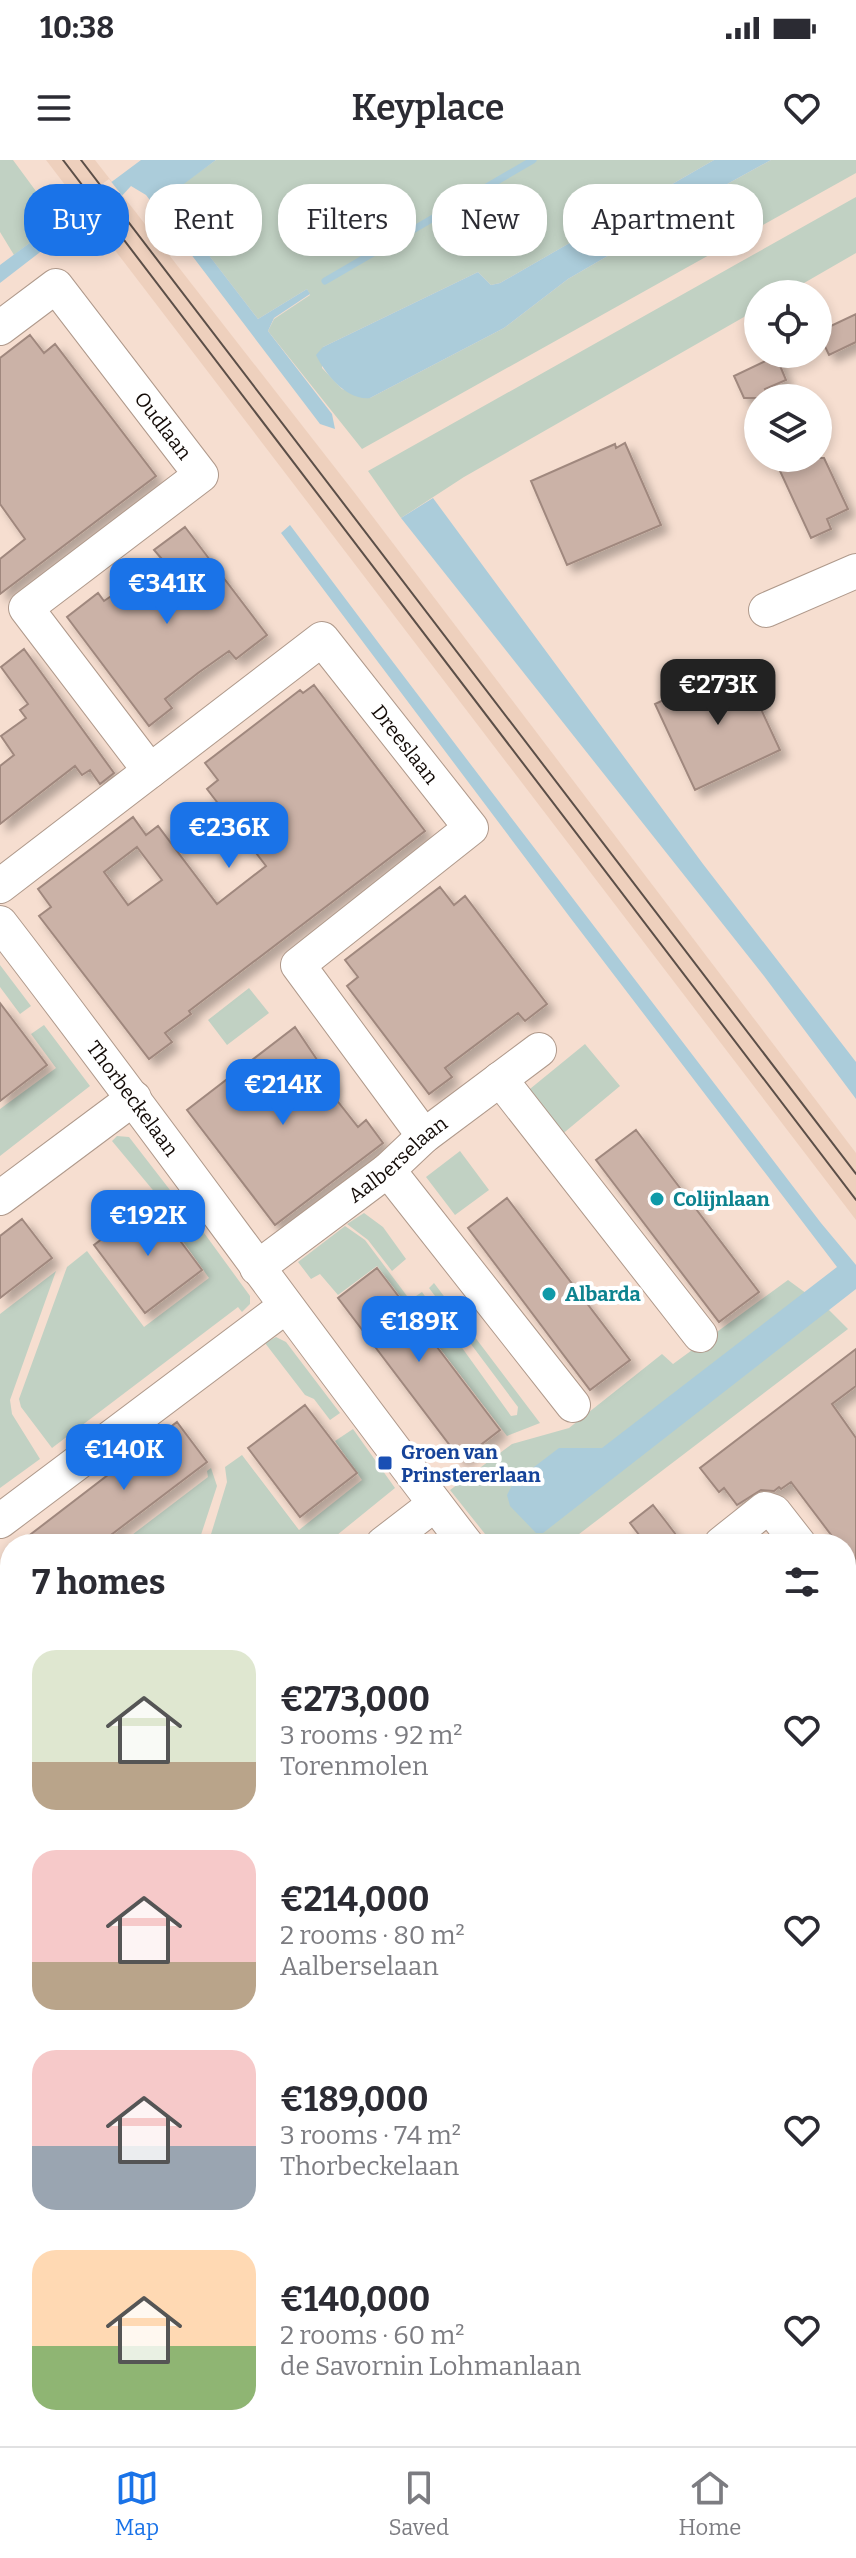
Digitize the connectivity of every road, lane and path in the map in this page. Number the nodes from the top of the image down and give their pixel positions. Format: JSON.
{"nodes":[{"id":1,"x":0,"y":328,"type":"edge"},
{"id":2,"x":856,"y":571,"type":"edge"},
{"id":3,"x":766,"y":610,"type":"dead end"},
{"id":4,"x":150,"y":771,"type":"junction"},
{"id":5,"x":0,"y":886,"type":"edge"},
{"id":6,"x":0,"y":923,"type":"edge"},
{"id":7,"x":539,"y":1050,"type":"dead end"},
{"id":8,"x":500,"y":1079,"type":"junction"},
{"id":9,"x":134,"y":1098,"type":"junction"},
{"id":10,"x":424,"y":1136,"type":"junction"},
{"id":11,"x":388,"y":1170,"type":"junction"},
{"id":12,"x":0,"y":1198,"type":"edge"},
{"id":13,"x":257,"y":1268,"type":"junction"},
{"id":14,"x":286,"y":1306,"type":"junction"},
{"id":15,"x":700,"y":1335,"type":"dead end"},
{"id":16,"x":573,"y":1405,"type":"dead end"},
{"id":17,"x":435,"y":1504,"type":"junction"},
{"id":18,"x":0,"y":1521,"type":"edge"},
{"id":19,"x":396,"y":1534,"type":"edge"},
{"id":20,"x":458,"y":1534,"type":"edge"},
{"id":21,"x":734,"y":1534,"type":"edge"},
{"id":22,"x":791,"y":1534,"type":"edge"}],
"edges":[{"from":1,"to":4,"type":"street","name":"Oudlaan"},
{"from":2,"to":3,"type":"street"},
{"from":4,"to":5,"type":"street","name":"Dreeslaan"},
{"from":4,"to":10,"type":"street","name":"Dreeslaan"},
{"from":6,"to":9,"type":"street","name":"Thorbeckelaan"},
{"from":7,"to":8,"type":"street","name":"Aalberselaan"},
{"from":8,"to":10,"type":"street","name":"Aalberselaan"},
{"from":8,"to":15,"type":"street"},
{"from":9,"to":12,"type":"street"},
{"from":9,"to":13,"type":"street","name":"Thorbeckelaan"},
{"from":10,"to":11,"type":"street","name":"Aalberselaan"},
{"from":11,"to":13,"type":"street","name":"Aalberselaan"},
{"from":11,"to":16,"type":"street"},
{"from":13,"to":14,"type":"street","name":"Thorbeckelaan"},
{"from":14,"to":17,"type":"street","name":"Thorbeckelaan"},
{"from":14,"to":18,"type":"street"},
{"from":17,"to":19,"type":"street"},
{"from":17,"to":20,"type":"street","name":"Thorbeckelaan"},
{"from":21,"to":22,"type":"street"}]}
